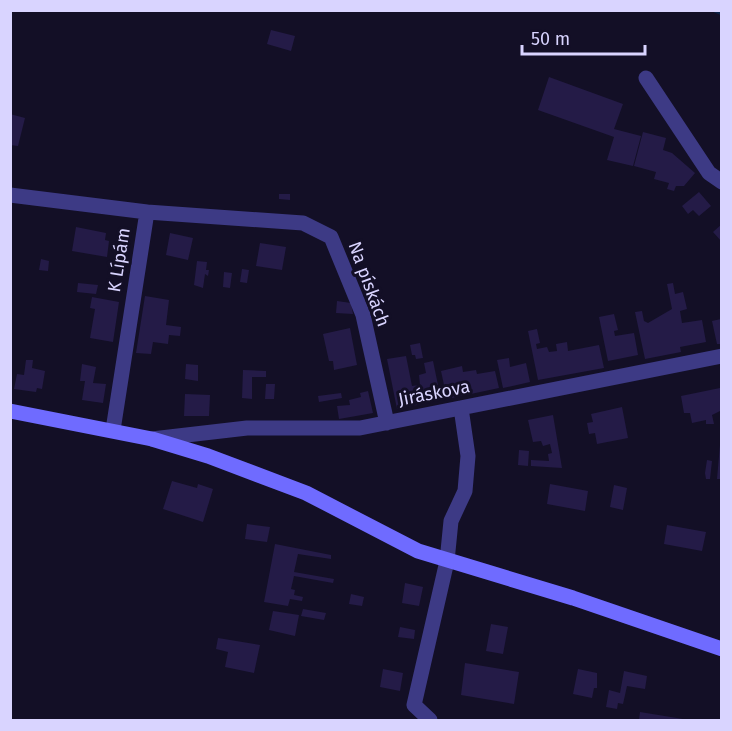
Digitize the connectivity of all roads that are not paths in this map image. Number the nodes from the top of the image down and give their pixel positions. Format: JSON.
{"nodes":[{"id":1,"x":646,"y":78,"type":"dead end"},
{"id":2,"x":722,"y":182,"type":"edge"},
{"id":3,"x":10,"y":195,"type":"edge"},
{"id":4,"x":147,"y":212,"type":"junction"},
{"id":5,"x":722,"y":356,"type":"edge"},
{"id":6,"x":461,"y":408,"type":"junction"},
{"id":7,"x":10,"y":411,"type":"edge"},
{"id":8,"x":387,"y":423,"type":"junction"},
{"id":9,"x":113,"y":430,"type":"junction"},
{"id":10,"x":152,"y":439,"type":"junction"},
{"id":11,"x":447,"y":561,"type":"junction"},
{"id":12,"x":722,"y":649,"type":"edge"},
{"id":13,"x":430,"y":720,"type":"edge"}],
"edges":[{"from":1,"to":2,"type":"street"},
{"from":3,"to":4,"type":"street","name":"K Lípám"},
{"from":4,"to":8,"type":"street","name":"Na pískách"},
{"from":4,"to":9,"type":"street","name":"K Lípám"},
{"from":5,"to":6,"type":"street","name":"Jiráskova"},
{"from":6,"to":8,"type":"street","name":"Jiráskova"},
{"from":6,"to":11,"type":"street"},
{"from":7,"to":9,"type":"street"},
{"from":8,"to":10,"type":"street","name":"Jiráskova"},
{"from":9,"to":10,"type":"street"},
{"from":10,"to":11,"type":"street"},
{"from":11,"to":12,"type":"street"},
{"from":11,"to":13,"type":"street"}]}
